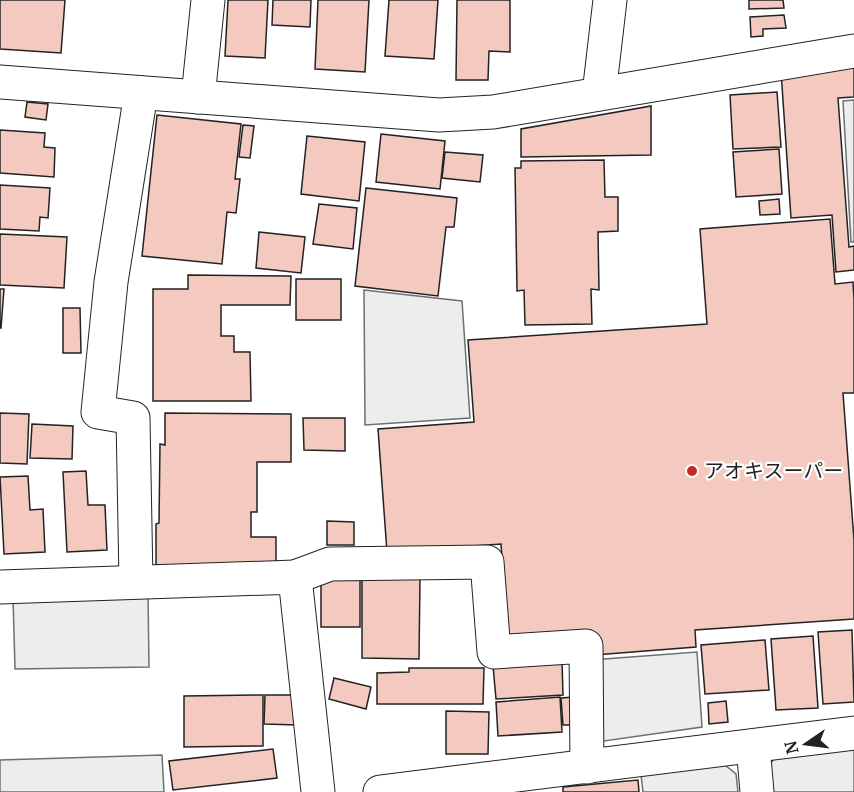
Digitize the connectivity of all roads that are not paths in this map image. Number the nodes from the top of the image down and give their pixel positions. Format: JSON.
{"nodes":[{"id":1,"x":208,"y":0,"type":"edge"},
{"id":2,"x":610,"y":0,"type":"edge"},
{"id":3,"x":854,"y":51,"type":"edge"},
{"id":4,"x":0,"y":82,"type":"edge"},
{"id":5,"x":141,"y":93,"type":"junction"},
{"id":6,"x":599,"y":94,"type":"junction"},
{"id":7,"x":198,"y":97,"type":"junction"},
{"id":8,"x":295,"y":577,"type":"junction"},
{"id":9,"x":136,"y":581,"type":"junction"},
{"id":10,"x":0,"y":587,"type":"edge"},
{"id":11,"x":854,"y":734,"type":"edge"},
{"id":12,"x":753,"y":746,"type":"junction"},
{"id":13,"x":587,"y":767,"type":"junction"},
{"id":14,"x":549,"y":782,"type":"edge"},
{"id":15,"x":318,"y":792,"type":"edge"},
{"id":16,"x":380,"y":792,"type":"edge"},
{"id":17,"x":757,"y":792,"type":"edge"}],
"edges":[{"from":1,"to":7,"type":"street"},
{"from":2,"to":6,"type":"street"},
{"from":3,"to":6,"type":"street"},
{"from":4,"to":5,"type":"street"},
{"from":5,"to":7,"type":"street"},
{"from":5,"to":9,"type":"street"},
{"from":6,"to":7,"type":"street"},
{"from":8,"to":9,"type":"street"},
{"from":8,"to":13,"type":"street"},
{"from":8,"to":15,"type":"street"},
{"from":9,"to":10,"type":"street"},
{"from":11,"to":12,"type":"street"},
{"from":12,"to":13,"type":"street"},
{"from":12,"to":17,"type":"street"},
{"from":13,"to":14,"type":"street"},
{"from":14,"to":16,"type":"street"}]}
